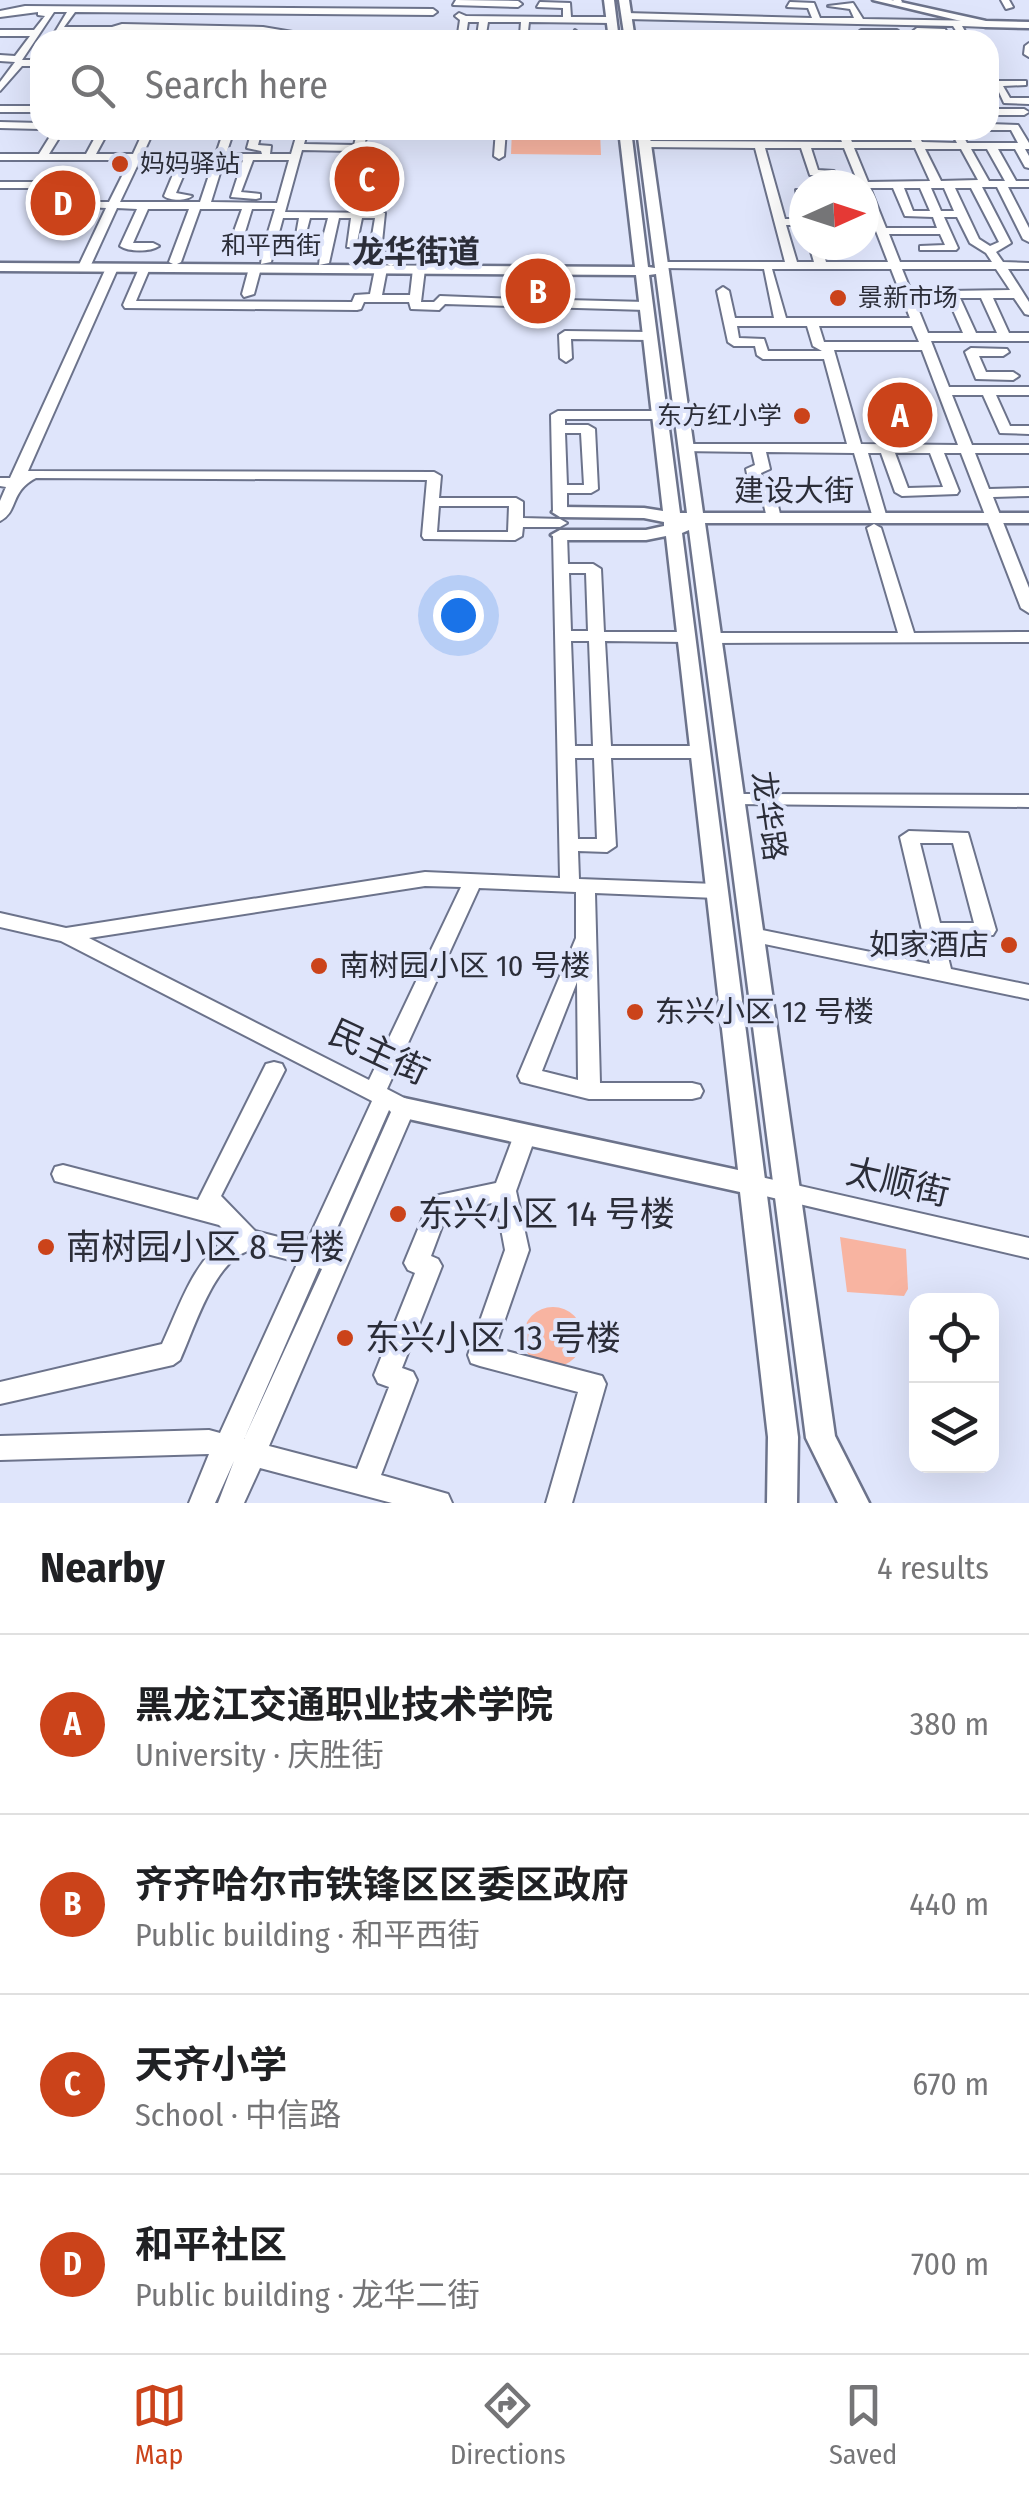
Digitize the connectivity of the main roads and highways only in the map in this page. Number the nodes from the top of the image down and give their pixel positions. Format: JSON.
{"nodes":[{"id":1,"x":609,"y":0,"type":"edge"},
{"id":2,"x":624,"y":0,"type":"edge"},
{"id":3,"x":879,"y":0,"type":"edge"},
{"id":4,"x":896,"y":0,"type":"edge"},
{"id":5,"x":1029,"y":24,"type":"edge"},
{"id":6,"x":613,"y":30,"type":"edge"},
{"id":7,"x":628,"y":30,"type":"edge"},
{"id":8,"x":627,"y":140,"type":"edge"},
{"id":9,"x":644,"y":140,"type":"edge"},
{"id":10,"x":0,"y":264,"type":"edge"},
{"id":11,"x":86,"y":264,"type":"junction"},
{"id":12,"x":260,"y":266,"type":"junction"},
{"id":13,"x":386,"y":266,"type":"junction"},
{"id":14,"x":651,"y":268,"type":"junction"},
{"id":15,"x":1029,"y":518,"type":"edge"},
{"id":16,"x":560,"y":523,"type":"road end"},
{"id":17,"x":684,"y":523,"type":"junction"},
{"id":18,"x":877,"y":523,"type":"junction"},
{"id":19,"x":994,"y":523,"type":"junction"},
{"id":20,"x":1029,"y":528,"type":"edge"},
{"id":21,"x":387,"y":1100,"type":"road end"},
{"id":22,"x":752,"y":1184,"type":"junction"},
{"id":23,"x":782,"y":1503,"type":"edge"},
{"id":24,"x":854,"y":1503,"type":"edge"}],
"edges":[{"from":1,"to":6,"type":"main road"},
{"from":2,"to":7,"type":"main road"},
{"from":3,"to":5,"type":"main road"},
{"from":4,"to":5,"type":"main road"},
{"from":8,"to":14,"type":"main road","name":"龙华路"},
{"from":9,"to":14,"type":"main road","name":"龙华路"},
{"from":10,"to":11,"type":"main road","name":"和平西街"},
{"from":11,"to":12,"type":"main road","name":"和平西街"},
{"from":11,"to":12,"type":"main road","name":"和平西街"},
{"from":12,"to":13,"type":"main road","name":"和平西街"},
{"from":12,"to":13,"type":"main road","name":"和平西街"},
{"from":13,"to":14,"type":"main road","name":"和平西街"},
{"from":13,"to":14,"type":"main road","name":"和平西街"},
{"from":14,"to":17,"type":"main road","name":"龙华路"},
{"from":14,"to":17,"type":"main road","name":"龙华路"},
{"from":15,"to":19,"type":"main road","name":"建设大街"},
{"from":16,"to":17,"type":"main road","name":"建设大街"},
{"from":17,"to":18,"type":"main road","name":"建设大街"},
{"from":17,"to":18,"type":"main road","name":"建设大街"},
{"from":17,"to":22,"type":"main road","name":"龙华路"},
{"from":17,"to":24,"type":"main road","name":"龙华路"},
{"from":18,"to":19,"type":"main road","name":"建设大街"},
{"from":19,"to":20,"type":"main road","name":"建设大街"},
{"from":21,"to":22,"type":"main road","name":"民主街"},
{"from":22,"to":23,"type":"main road","name":"龙华路"}]}
